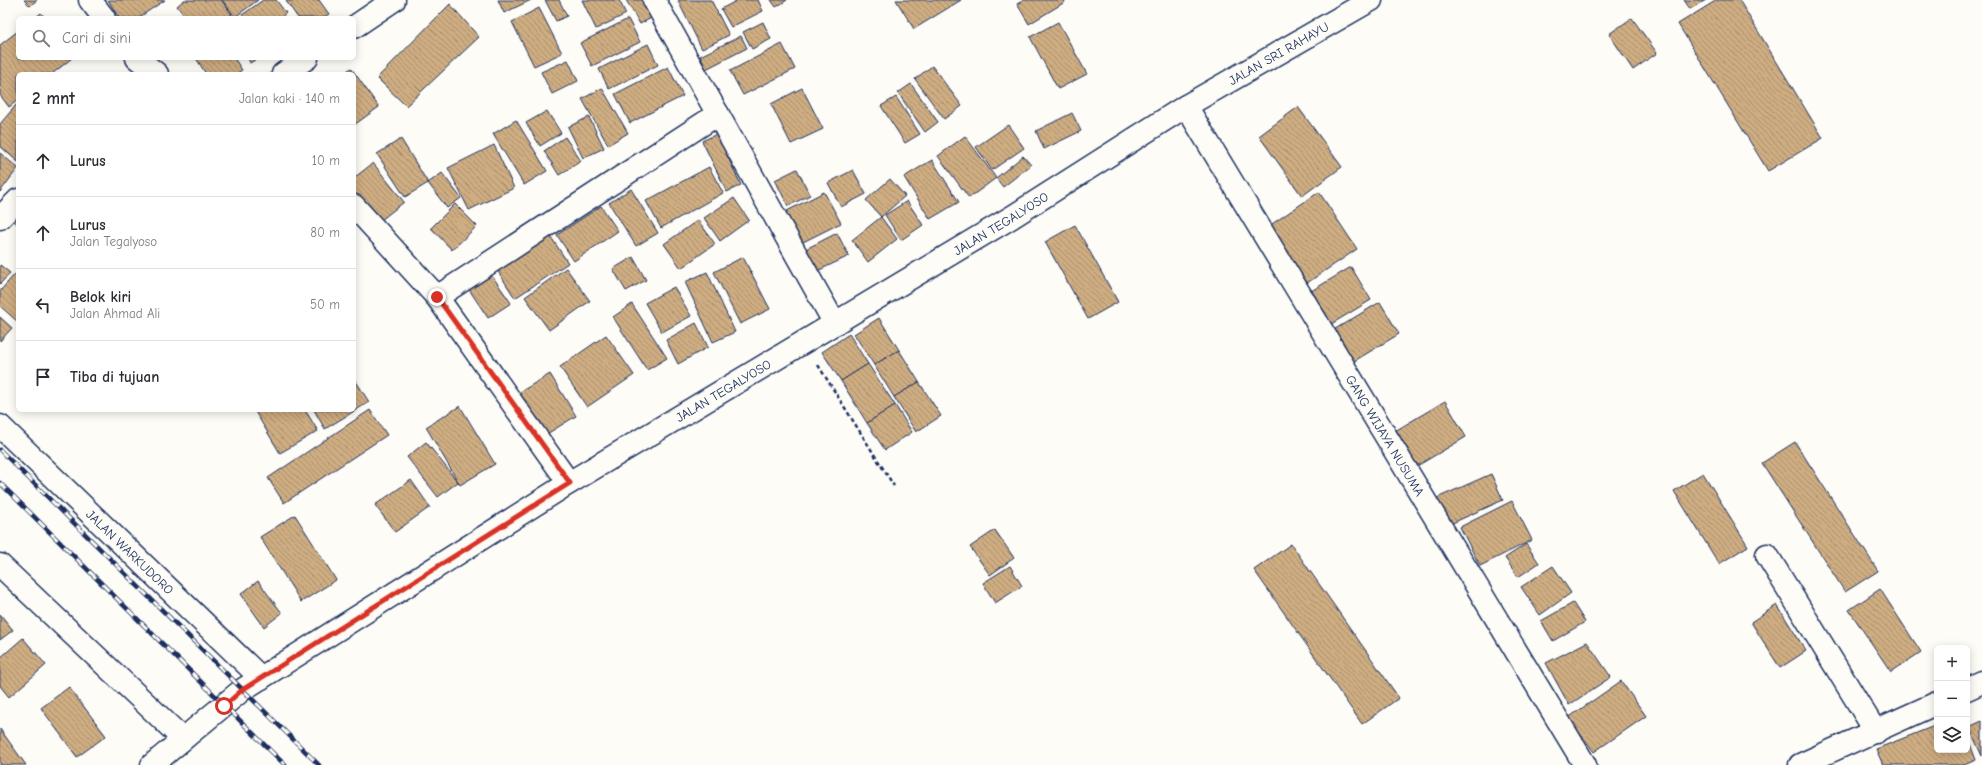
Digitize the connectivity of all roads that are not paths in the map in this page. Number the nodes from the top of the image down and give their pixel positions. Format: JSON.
{"nodes":[{"id":1,"x":90,"y":0,"type":"edge"},
{"id":2,"x":394,"y":0,"type":"edge"},
{"id":3,"x":654,"y":0,"type":"edge"},
{"id":4,"x":1371,"y":0,"type":"edge"},
{"id":5,"x":102,"y":16,"type":"edge"},
{"id":6,"x":356,"y":26,"type":"edge"},
{"id":7,"x":139,"y":60,"type":"edge"},
{"id":8,"x":304,"y":60,"type":"edge"},
{"id":9,"x":154,"y":72,"type":"edge"},
{"id":10,"x":286,"y":72,"type":"edge"},
{"id":11,"x":1186,"y":106,"type":"junction"},
{"id":12,"x":718,"y":114,"type":"junction"},
{"id":13,"x":16,"y":202,"type":"edge"},
{"id":14,"x":356,"y":208,"type":"edge"},
{"id":15,"x":0,"y":218,"type":"edge"},
{"id":16,"x":437,"y":297,"type":"junction"},
{"id":17,"x":835,"y":324,"type":"junction"},
{"id":18,"x":0,"y":426,"type":"edge"},
{"id":19,"x":570,"y":483,"type":"junction"},
{"id":20,"x":1767,"y":555,"type":"dead end"},
{"id":21,"x":0,"y":565,"type":"edge"},
{"id":22,"x":261,"y":678,"type":"junction"},
{"id":23,"x":1982,"y":682,"type":"edge"},
{"id":24,"x":1970,"y":688,"type":"edge"},
{"id":25,"x":1934,"y":704,"type":"edge"},
{"id":26,"x":1874,"y":728,"type":"junction"},
{"id":27,"x":183,"y":739,"type":"junction"},
{"id":28,"x":153,"y":765,"type":"edge"},
{"id":29,"x":1585,"y":765,"type":"edge"},
{"id":30,"x":1800,"y":765,"type":"edge"}],
"edges":[{"from":1,"to":5,"type":"street"},
{"from":2,"to":6,"type":"street"},
{"from":3,"to":12,"type":"street"},
{"from":4,"to":11,"type":"street","name":"JALAN SRI RAHAYU"},
{"from":7,"to":9,"type":"street"},
{"from":8,"to":10,"type":"street"},
{"from":11,"to":17,"type":"street","name":"JALAN TEGALYOSO"},
{"from":11,"to":29,"type":"street","name":"GANG WIJAYA NUSUMA"},
{"from":12,"to":16,"type":"street"},
{"from":12,"to":17,"type":"street"},
{"from":13,"to":15,"type":"street"},
{"from":14,"to":16,"type":"street"},
{"from":16,"to":19,"type":"street"},
{"from":17,"to":19,"type":"street","name":"JALAN TEGALYOSO"},
{"from":18,"to":22,"type":"street","name":"JALAN WARKUDORO"},
{"from":19,"to":22,"type":"street","name":"JALAN TEGALYOSO"},
{"from":20,"to":26,"type":"street"},
{"from":21,"to":27,"type":"street"},
{"from":22,"to":27,"type":"street","name":"JALAN TEGALYOSO"},
{"from":23,"to":24,"type":"street"},
{"from":25,"to":26,"type":"street"},
{"from":26,"to":30,"type":"street"},
{"from":27,"to":28,"type":"street","name":"JALAN TEGALYOSO"}]}
